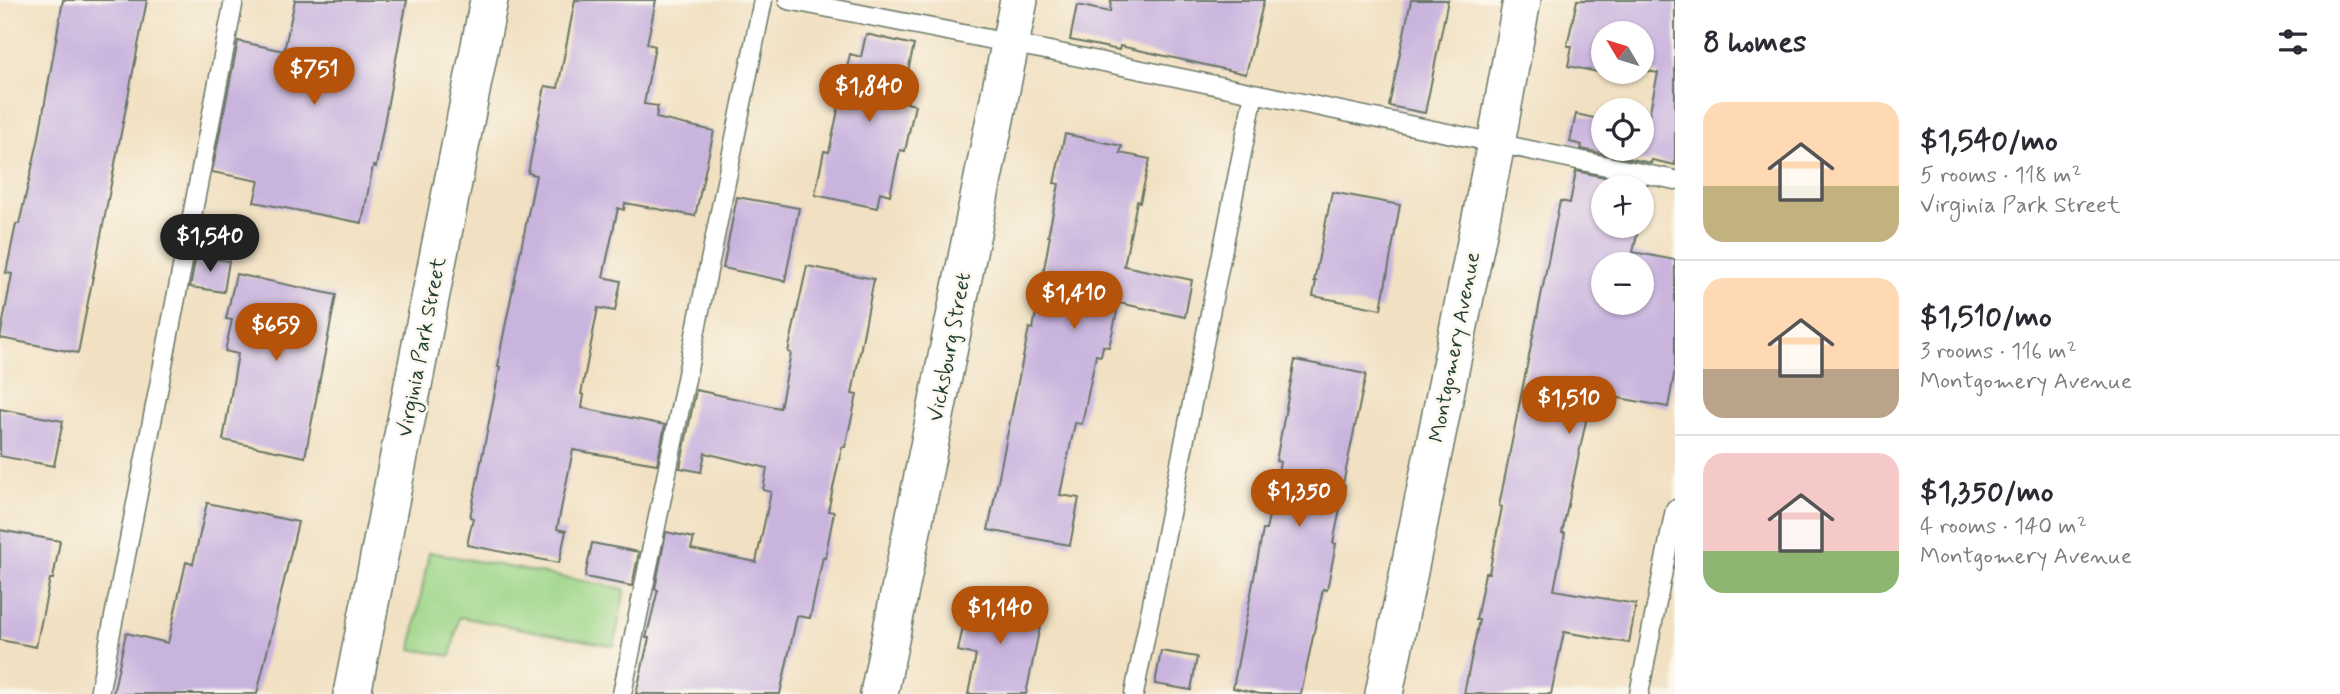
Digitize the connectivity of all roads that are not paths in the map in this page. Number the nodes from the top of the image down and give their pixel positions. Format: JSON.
{"nodes":[{"id":1,"x":233,"y":0,"type":"edge"},
{"id":2,"x":489,"y":0,"type":"edge"},
{"id":3,"x":763,"y":0,"type":"edge"},
{"id":4,"x":788,"y":0,"type":"edge"},
{"id":5,"x":1019,"y":0,"type":"edge"},
{"id":6,"x":1522,"y":0,"type":"edge"},
{"id":7,"x":1010,"y":43,"type":"junction"},
{"id":8,"x":1254,"y":93,"type":"junction"},
{"id":9,"x":1496,"y":144,"type":"junction"},
{"id":10,"x":1675,"y":180,"type":"edge"},
{"id":11,"x":1675,"y":509,"type":"edge"},
{"id":12,"x":99,"y":694,"type":"edge"},
{"id":13,"x":352,"y":694,"type":"edge"},
{"id":14,"x":622,"y":694,"type":"edge"},
{"id":15,"x":879,"y":694,"type":"edge"},
{"id":16,"x":1134,"y":694,"type":"edge"},
{"id":17,"x":1384,"y":694,"type":"edge"},
{"id":18,"x":1639,"y":694,"type":"edge"}],
"edges":[{"from":1,"to":12,"type":"lane"},
{"from":2,"to":13,"type":"street","name":"Virginia Park Street"},
{"from":3,"to":14,"type":"lane"},
{"from":4,"to":7,"type":"lane"},
{"from":5,"to":7,"type":"street","name":"Vicksburg Street"},
{"from":6,"to":9,"type":"street","name":"Montgomery Avenue"},
{"from":7,"to":8,"type":"lane"},
{"from":7,"to":15,"type":"street","name":"Vicksburg Street"},
{"from":8,"to":9,"type":"lane"},
{"from":8,"to":16,"type":"lane"},
{"from":9,"to":10,"type":"lane"},
{"from":9,"to":17,"type":"street","name":"Montgomery Avenue"},
{"from":11,"to":18,"type":"lane"}]}
